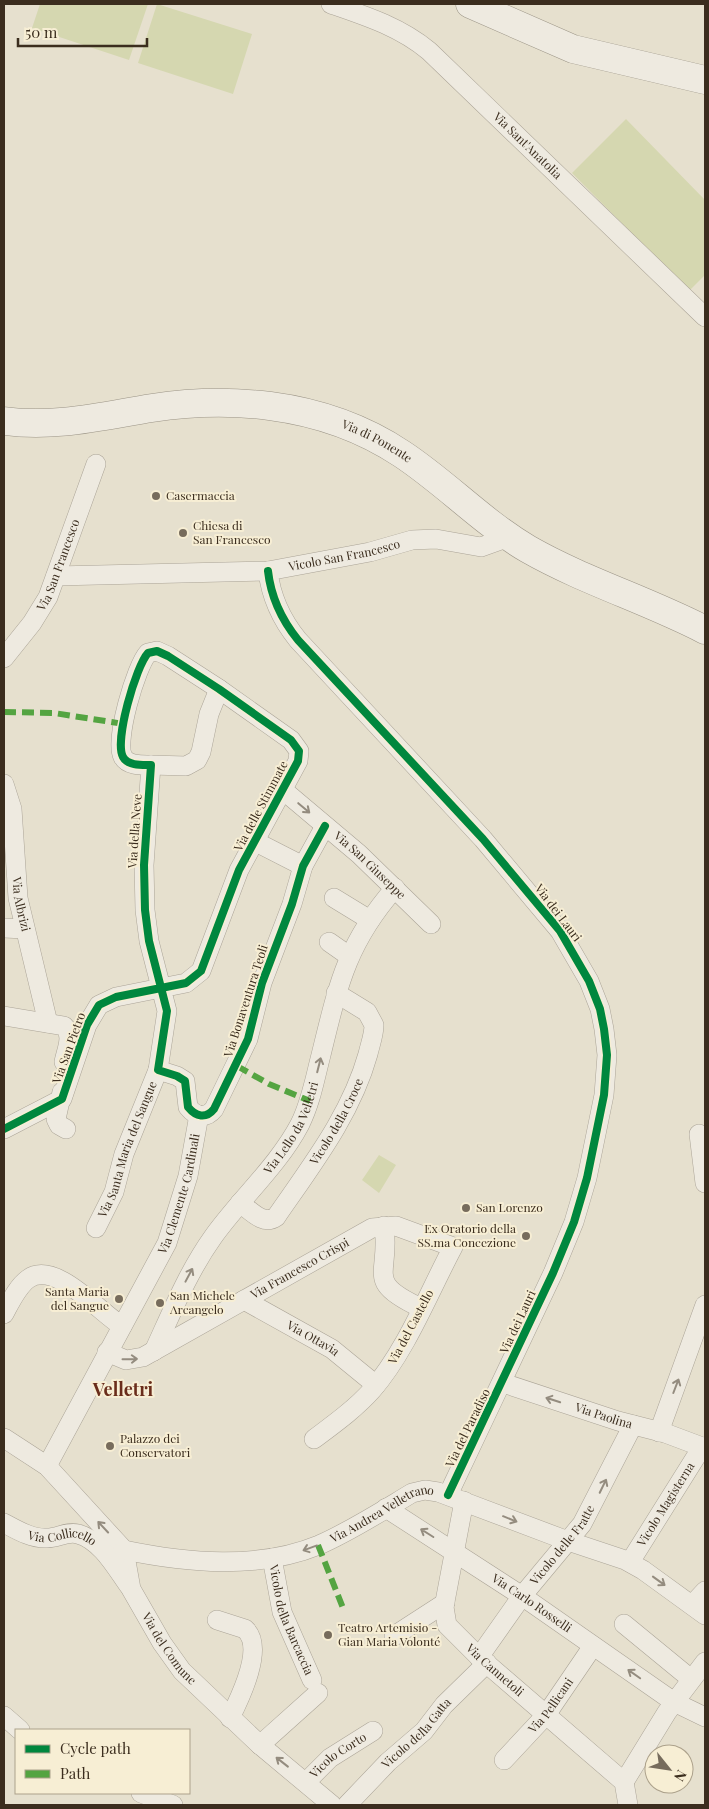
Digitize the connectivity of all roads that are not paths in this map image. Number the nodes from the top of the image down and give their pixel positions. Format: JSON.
{"nodes":[{"id":1,"x":331,"y":4,"type":"edge"},
{"id":2,"x":470,"y":4,"type":"edge"},
{"id":3,"x":705,"y":80,"type":"edge"},
{"id":4,"x":705,"y":317,"type":"edge"},
{"id":5,"x":4,"y":420,"type":"edge"},
{"id":6,"x":96,"y":464,"type":"dead end"},
{"id":7,"x":509,"y":537,"type":"junction"},
{"id":8,"x":268,"y":571,"type":"junction"},
{"id":9,"x":56,"y":576,"type":"junction"},
{"id":10,"x":705,"y":630,"type":"edge"},
{"id":11,"x":4,"y":658,"type":"edge"},
{"id":12,"x":219,"y":689,"type":"junction"},
{"id":13,"x":151,"y":765,"type":"junction"},
{"id":14,"x":4,"y":784,"type":"edge"},
{"id":15,"x":283,"y":790,"type":"junction"},
{"id":16,"x":325,"y":826,"type":"junction"},
{"id":17,"x":254,"y":841,"type":"junction"},
{"id":18,"x":303,"y":866,"type":"junction"},
{"id":19,"x":395,"y":888,"type":"junction"},
{"id":20,"x":334,"y":898,"type":"dead end"},
{"id":21,"x":370,"y":920,"type":"junction"},
{"id":22,"x":432,"y":924,"type":"dead end"},
{"id":23,"x":4,"y":928,"type":"edge"},
{"id":24,"x":25,"y":929,"type":"junction"},
{"id":25,"x":329,"y":942,"type":"dead end"},
{"id":26,"x":350,"y":956,"type":"junction"},
{"id":27,"x":197,"y":975,"type":"joint"},
{"id":28,"x":161,"y":988,"type":"junction"},
{"id":29,"x":336,"y":993,"type":"junction"},
{"id":30,"x":4,"y":1016,"type":"edge"},
{"id":31,"x":48,"y":1023,"type":"junction"},
{"id":32,"x":158,"y":1070,"type":"junction"},
{"id":33,"x":62,"y":1099,"type":"junction"},
{"id":34,"x":199,"y":1116,"type":"junction"},
{"id":35,"x":4,"y":1129,"type":"edge"},
{"id":36,"x":66,"y":1129,"type":"dead end"},
{"id":37,"x":699,"y":1134,"type":"dead end"},
{"id":38,"x":705,"y":1183,"type":"edge"},
{"id":39,"x":240,"y":1203,"type":"junction"},
{"id":40,"x":384,"y":1226,"type":"junction"},
{"id":41,"x":96,"y":1228,"type":"dead end"},
{"id":42,"x":453,"y":1246,"type":"joint"},
{"id":43,"x":244,"y":1300,"type":"junction"},
{"id":44,"x":705,"y":1305,"type":"edge"},
{"id":45,"x":421,"y":1308,"type":"junction"},
{"id":46,"x":4,"y":1314,"type":"edge"},
{"id":47,"x":702,"y":1324,"type":"edge"},
{"id":48,"x":122,"y":1326,"type":"junction"},
{"id":49,"x":154,"y":1351,"type":"junction"},
{"id":50,"x":106,"y":1352,"type":"junction"},
{"id":51,"x":506,"y":1376,"type":"junction"},
{"id":52,"x":376,"y":1385,"type":"junction"},
{"id":53,"x":633,"y":1426,"type":"junction"},
{"id":54,"x":659,"y":1432,"type":"junction"},
{"id":55,"x":4,"y":1438,"type":"edge"},
{"id":56,"x":314,"y":1439,"type":"dead end"},
{"id":57,"x":704,"y":1448,"type":"edge"},
{"id":58,"x":47,"y":1466,"type":"junction"},
{"id":59,"x":456,"y":1498,"type":"junction"},
{"id":60,"x":386,"y":1508,"type":"junction"},
{"id":61,"x":4,"y":1523,"type":"edge"},
{"id":62,"x":568,"y":1541,"type":"junction"},
{"id":63,"x":124,"y":1550,"type":"junction"},
{"id":64,"x":455,"y":1550,"type":"junction"},
{"id":65,"x":272,"y":1558,"type":"junction"},
{"id":66,"x":630,"y":1562,"type":"junction"},
{"id":67,"x":131,"y":1589,"type":"junction"},
{"id":68,"x":705,"y":1592,"type":"edge"},
{"id":69,"x":522,"y":1596,"type":"junction"},
{"id":70,"x":445,"y":1603,"type":"junction"},
{"id":71,"x":699,"y":1610,"type":"edge"},
{"id":72,"x":217,"y":1620,"type":"dead end"},
{"id":73,"x":624,"y":1624,"type":"dead end"},
{"id":74,"x":394,"y":1636,"type":"dead end"},
{"id":75,"x":593,"y":1646,"type":"junction"},
{"id":76,"x":483,"y":1660,"type":"junction"},
{"id":77,"x":705,"y":1662,"type":"edge"},
{"id":78,"x":692,"y":1679,"type":"junction"},
{"id":79,"x":674,"y":1702,"type":"junction"},
{"id":80,"x":546,"y":1715,"type":"junction"},
{"id":81,"x":4,"y":1716,"type":"edge"},
{"id":82,"x":705,"y":1717,"type":"edge"},
{"id":83,"x":230,"y":1718,"type":"junction"},
{"id":84,"x":19,"y":1729,"type":"edge"},
{"id":85,"x":373,"y":1731,"type":"dead end"},
{"id":86,"x":260,"y":1745,"type":"junction"},
{"id":87,"x":504,"y":1760,"type":"dead end"},
{"id":88,"x":306,"y":1782,"type":"junction"},
{"id":89,"x":624,"y":1782,"type":"junction"},
{"id":90,"x":147,"y":1798,"type":"edge"},
{"id":91,"x":172,"y":1805,"type":"edge"},
{"id":92,"x":332,"y":1805,"type":"edge"},
{"id":93,"x":347,"y":1805,"type":"edge"},
{"id":94,"x":628,"y":1805,"type":"edge"}],
"edges":[{"from":1,"to":4,"type":"street","name":"Via Sant'Anatolia"},
{"from":2,"to":3,"type":"main road"},
{"from":5,"to":7,"type":"main road","name":"Via di Ponente"},
{"from":6,"to":9,"type":"street","name":"Via San Francesco"},
{"from":7,"to":8,"type":"street","name":"Vicolo San Francesco"},
{"from":7,"to":10,"type":"main road","name":"Via di Ponente"},
{"from":8,"to":9,"type":"street","name":"Vicolo San Francesco"},
{"from":8,"to":51,"type":"street","name":"Via dei Lauri"},
{"from":9,"to":11,"type":"street","name":"Via San Francesco"},
{"from":12,"to":13,"type":"street"},
{"from":12,"to":13,"type":"street","name":"Via delle Stimmate"},
{"from":12,"to":15,"type":"street","name":"Via delle Stimmate"},
{"from":13,"to":28,"type":"street","name":"Via della Neve"},
{"from":14,"to":24,"type":"street","name":"Via Albrizi"},
{"from":15,"to":16,"type":"street","name":"Via San Giuseppe","one_way":true},
{"from":15,"to":17,"type":"street","name":"Via delle Stimmate"},
{"from":16,"to":18,"type":"street","name":"Via Bonaventura Teoli"},
{"from":16,"to":19,"type":"street","name":"Via San Giuseppe"},
{"from":17,"to":18,"type":"street"},
{"from":17,"to":27,"type":"street","name":"Via delle Stimmate"},
{"from":18,"to":34,"type":"street","name":"Via Bonaventura Teoli"},
{"from":19,"to":21,"type":"street","name":"Via Lello da Velletri"},
{"from":19,"to":22,"type":"street","name":"Via San Giuseppe"},
{"from":20,"to":21,"type":"street"},
{"from":21,"to":26,"type":"street","name":"Via Lello da Velletri"},
{"from":23,"to":24,"type":"street"},
{"from":24,"to":31,"type":"street","name":"Via Albrizi"},
{"from":25,"to":26,"type":"street"},
{"from":26,"to":29,"type":"street","name":"Via Lello da Velletri"},
{"from":27,"to":28,"type":"street","name":"Via San Pietro"},
{"from":28,"to":32,"type":"street"},
{"from":28,"to":33,"type":"street","name":"Via San Pietro"},
{"from":39,"to":29,"type":"street","name":"Via Lello da Velletri","one_way":true},
{"from":29,"to":39,"type":"street","name":"Vicolo della Croce"},
{"from":30,"to":31,"type":"street"},
{"from":31,"to":33,"type":"street"},
{"from":32,"to":34,"type":"street"},
{"from":32,"to":41,"type":"street","name":"Via Santa Maria del Sangue"},
{"from":33,"to":35,"type":"street","name":"Via San Pietro"},
{"from":33,"to":36,"type":"street"},
{"from":34,"to":48,"type":"street","name":"Via Clemente Cardinali"},
{"from":37,"to":38,"type":"street"},
{"from":49,"to":39,"type":"street","name":"Via Lello da Velletri","one_way":true},
{"from":40,"to":42,"type":"street","name":"Via Francesco Crispi"},
{"from":40,"to":43,"type":"street","name":"Via Francesco Crispi"},
{"from":40,"to":45,"type":"street"},
{"from":42,"to":45,"type":"street","name":"Via del Castello"},
{"from":43,"to":49,"type":"street","name":"Via Francesco Crispi"},
{"from":43,"to":52,"type":"street","name":"Via Ottavia"},
{"from":44,"to":47,"type":"street"},
{"from":45,"to":52,"type":"street","name":"Via del Castello"},
{"from":46,"to":48,"type":"street"},
{"from":54,"to":47,"type":"street","one_way":true},
{"from":48,"to":50,"type":"street","name":"Via Clemente Cardinali"},
{"from":50,"to":49,"type":"street","name":"Via Francesco Crispi","one_way":true},
{"from":50,"to":58,"type":"street","name":"Via Clemente Cardinali"},
{"from":53,"to":51,"type":"street","name":"Via Paolina","one_way":true},
{"from":51,"to":59,"type":"street","name":"Via del Paradiso"},
{"from":52,"to":56,"type":"street","name":"Via del Castello"},
{"from":53,"to":54,"type":"street","name":"Via Paolina"},
{"from":62,"to":53,"type":"street","name":"Vicolo delle Fratte","one_way":true},
{"from":54,"to":57,"type":"street","name":"Via Paolina"},
{"from":55,"to":58,"type":"street"},
{"from":57,"to":66,"type":"street","name":"Vicolo Magisterna"},
{"from":63,"to":58,"type":"street","one_way":true},
{"from":59,"to":60,"type":"street","name":"Via Andrea Velletrano"},
{"from":59,"to":62,"type":"street","name":"Via Andrea Velletrano","one_way":true},
{"from":59,"to":64,"type":"street","name":"Via Cannetoli"},
{"from":64,"to":60,"type":"street","name":"Via Carlo Rosselli","one_way":true},
{"from":60,"to":65,"type":"street","name":"Via Andrea Velletrano","one_way":true},
{"from":61,"to":67,"type":"street","name":"Via Collicello"},
{"from":62,"to":66,"type":"street","name":"Via Andrea Velletrano"},
{"from":62,"to":69,"type":"street","name":"Vicolo delle Fratte"},
{"from":63,"to":65,"type":"street","name":"Via Andrea Velletrano"},
{"from":63,"to":67,"type":"street","name":"Via del Comune"},
{"from":64,"to":69,"type":"street","name":"Via Carlo Rosselli"},
{"from":64,"to":70,"type":"street","name":"Via Cannetoli"},
{"from":65,"to":86,"type":"street","name":"Vicolo della Barcaccia"},
{"from":66,"to":71,"type":"street","name":"Via Andrea Velletrano","one_way":true},
{"from":67,"to":83,"type":"street","name":"Via del Comune"},
{"from":68,"to":71,"type":"street"},
{"from":69,"to":75,"type":"street","name":"Via Carlo Rosselli"},
{"from":69,"to":76,"type":"street","name":"Vicolo delle Fratte"},
{"from":70,"to":74,"type":"street"},
{"from":70,"to":76,"type":"street","name":"Via Cannetoli"},
{"from":72,"to":83,"type":"street"},
{"from":73,"to":78,"type":"street"},
{"from":79,"to":75,"type":"street","name":"Via Carlo Rosselli","one_way":true},
{"from":75,"to":80,"type":"street","name":"Via Pellicani"},
{"from":76,"to":80,"type":"street","name":"Via Cannetoli"},
{"from":76,"to":93,"type":"street","name":"Vicolo della Gatta"},
{"from":77,"to":78,"type":"street"},
{"from":78,"to":79,"type":"street"},
{"from":79,"to":82,"type":"street","name":"Via Carlo Rosselli"},
{"from":79,"to":89,"type":"street"},
{"from":80,"to":87,"type":"street","name":"Via Pellicani"},
{"from":80,"to":89,"type":"street","name":"Via Cannetoli"},
{"from":81,"to":84,"type":"street"},
{"from":83,"to":86,"type":"street","name":"Via del Comune"},
{"from":85,"to":88,"type":"street","name":"Vicolo Corto"},
{"from":88,"to":86,"type":"street","name":"Via del Comune","one_way":true},
{"from":88,"to":92,"type":"street","name":"Via del Comune"},
{"from":89,"to":94,"type":"street"},
{"from":90,"to":91,"type":"street"}]}
